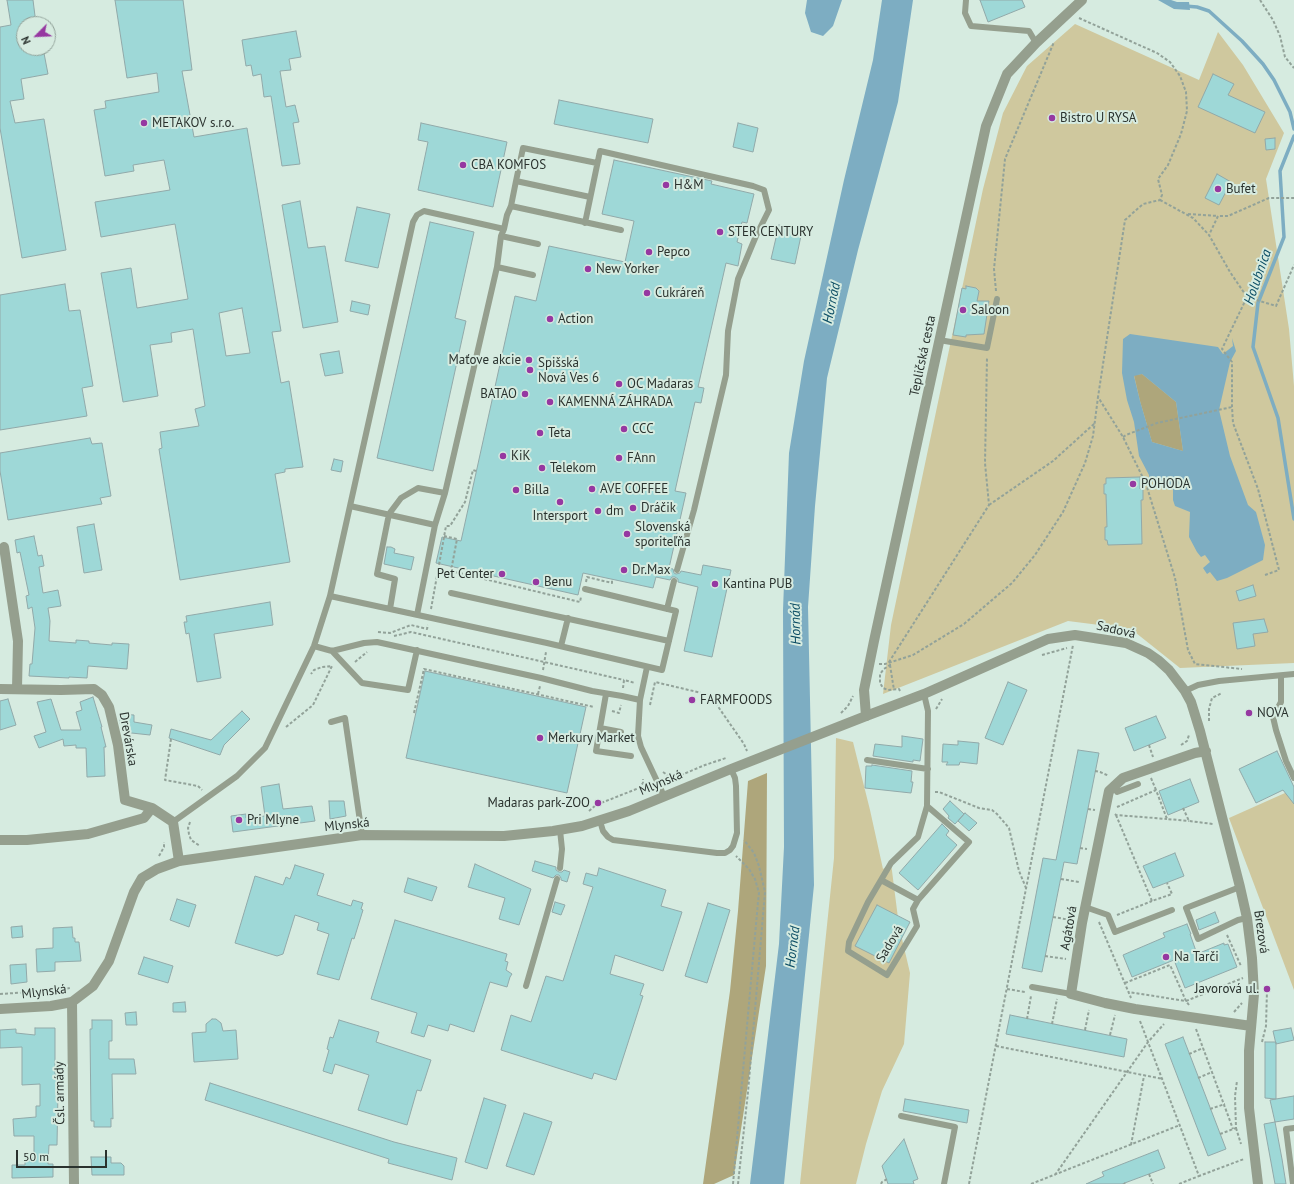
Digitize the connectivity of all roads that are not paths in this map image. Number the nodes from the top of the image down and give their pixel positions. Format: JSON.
{"nodes":[{"id":1,"x":966,"y":0,"type":"edge"},
{"id":2,"x":1082,"y":0,"type":"edge"},
{"id":3,"x":1036,"y":43,"type":"junction"},
{"id":4,"x":597,"y":163,"type":"junction"},
{"id":5,"x":516,"y":181,"type":"junction"},
{"id":6,"x":590,"y":197,"type":"junction"},
{"id":7,"x":511,"y":206,"type":"junction"},
{"id":8,"x":585,"y":223,"type":"junction"},
{"id":9,"x":504,"y":229,"type":"junction"},
{"id":10,"x":621,"y":230,"type":"dead end"},
{"id":11,"x":501,"y":236,"type":"junction"},
{"id":12,"x":538,"y":244,"type":"dead end"},
{"id":13,"x":497,"y":267,"type":"junction"},
{"id":14,"x":533,"y":275,"type":"dead end"},
{"id":15,"x":997,"y":299,"type":"road end"},
{"id":16,"x":939,"y":340,"type":"junction"},
{"id":17,"x":445,"y":493,"type":"junction"},
{"id":18,"x":350,"y":506,"type":"junction"},
{"id":19,"x":389,"y":514,"type":"junction"},
{"id":20,"x":435,"y":525,"type":"junction"},
{"id":21,"x":4,"y":547,"type":"dead end"},
{"id":22,"x":677,"y":570,"type":"dead end"},
{"id":23,"x":674,"y":581,"type":"dead end"},
{"id":24,"x":585,"y":586,"type":"road end"},
{"id":25,"x":451,"y":593,"type":"dead end"},
{"id":26,"x":330,"y":596,"type":"junction"},
{"id":27,"x":390,"y":609,"type":"junction"},
{"id":28,"x":667,"y":609,"type":"junction"},
{"id":29,"x":417,"y":615,"type":"junction"},
{"id":30,"x":568,"y":618,"type":"junction"},
{"id":31,"x":669,"y":641,"type":"junction"},
{"id":32,"x":314,"y":646,"type":"junction"},
{"id":33,"x":561,"y":646,"type":"junction"},
{"id":34,"x":417,"y":650,"type":"junction"},
{"id":35,"x":332,"y":651,"type":"junction"},
{"id":36,"x":647,"y":667,"type":"junction"},
{"id":37,"x":1294,"y":674,"type":"edge"},
{"id":38,"x":1281,"y":676,"type":"junction"},
{"id":39,"x":0,"y":688,"type":"edge"},
{"id":40,"x":17,"y":689,"type":"junction"},
{"id":41,"x":1185,"y":691,"type":"junction"},
{"id":42,"x":606,"y":694,"type":"junction"},
{"id":43,"x":924,"y":694,"type":"junction"},
{"id":44,"x":640,"y":700,"type":"junction"},
{"id":45,"x":866,"y":716,"type":"junction"},
{"id":46,"x":331,"y":722,"type":"dead end"},
{"id":47,"x":600,"y":728,"type":"junction"},
{"id":48,"x":622,"y":732,"type":"dead end"},
{"id":49,"x":1206,"y":751,"type":"junction"},
{"id":50,"x":631,"y":756,"type":"dead end"},
{"id":51,"x":867,"y":760,"type":"dead end"},
{"id":52,"x":731,"y":769,"type":"junction"},
{"id":53,"x":928,"y":769,"type":"junction"},
{"id":54,"x":1294,"y":778,"type":"edge"},
{"id":55,"x":1117,"y":784,"type":"junction"},
{"id":56,"x":1138,"y":784,"type":"dead end"},
{"id":57,"x":664,"y":796,"type":"junction"},
{"id":58,"x":927,"y":806,"type":"junction"},
{"id":59,"x":152,"y":808,"type":"junction"},
{"id":60,"x":600,"y":821,"type":"junction"},
{"id":61,"x":173,"y":822,"type":"junction"},
{"id":62,"x":560,"y":830,"type":"junction"},
{"id":63,"x":362,"y":835,"type":"junction"},
{"id":64,"x":0,"y":840,"type":"edge"},
{"id":65,"x":179,"y":861,"type":"junction"},
{"id":66,"x":560,"y":868,"type":"dead end"},
{"id":67,"x":556,"y":879,"type":"dead end"},
{"id":68,"x":881,"y":880,"type":"junction"},
{"id":69,"x":1240,"y":887,"type":"junction"},
{"id":70,"x":918,"y":900,"type":"junction"},
{"id":71,"x":1085,"y":908,"type":"junction"},
{"id":72,"x":1172,"y":910,"type":"dead end"},
{"id":73,"x":1247,"y":918,"type":"junction"},
{"id":74,"x":526,"y":986,"type":"dead end"},
{"id":75,"x":1032,"y":986,"type":"road end"},
{"id":76,"x":1071,"y":994,"type":"junction"},
{"id":77,"x":72,"y":1002,"type":"junction"},
{"id":78,"x":0,"y":1009,"type":"edge"},
{"id":79,"x":1251,"y":1026,"type":"junction"},
{"id":80,"x":901,"y":1116,"type":"dead end"},
{"id":81,"x":1294,"y":1128,"type":"edge"},
{"id":82,"x":74,"y":1184,"type":"edge"},
{"id":83,"x":944,"y":1184,"type":"edge"},
{"id":84,"x":1258,"y":1184,"type":"edge"},
{"id":85,"x":1292,"y":1184,"type":"edge"}],
"edges":[{"from":1,"to":3,"type":"lane"},
{"from":2,"to":3,"type":"street","name":"Tepličská cesta"},
{"from":3,"to":16,"type":"street","name":"Tepličská cesta"},
{"from":4,"to":5,"type":"lane"},
{"from":4,"to":6,"type":"lane"},
{"from":4,"to":22,"type":"lane"},
{"from":5,"to":6,"type":"lane"},
{"from":5,"to":7,"type":"lane"},
{"from":6,"to":8,"type":"lane"},
{"from":7,"to":8,"type":"lane"},
{"from":7,"to":9,"type":"lane"},
{"from":8,"to":10,"type":"lane"},
{"from":9,"to":11,"type":"lane"},
{"from":9,"to":18,"type":"lane"},
{"from":11,"to":12,"type":"lane"},
{"from":11,"to":13,"type":"lane"},
{"from":13,"to":14,"type":"lane"},
{"from":13,"to":17,"type":"lane"},
{"from":15,"to":16,"type":"lane"},
{"from":16,"to":45,"type":"street","name":"Tepličská cesta"},
{"from":17,"to":19,"type":"lane"},
{"from":17,"to":20,"type":"lane"},
{"from":18,"to":19,"type":"lane"},
{"from":18,"to":26,"type":"lane"},
{"from":19,"to":20,"type":"lane"},
{"from":19,"to":27,"type":"lane"},
{"from":20,"to":29,"type":"lane"},
{"from":21,"to":40,"type":"street"},
{"from":23,"to":28,"type":"lane"},
{"from":24,"to":28,"type":"lane"},
{"from":25,"to":30,"type":"lane"},
{"from":26,"to":27,"type":"lane"},
{"from":26,"to":32,"type":"lane"},
{"from":27,"to":29,"type":"lane"},
{"from":28,"to":31,"type":"lane"},
{"from":29,"to":33,"type":"lane"},
{"from":30,"to":31,"type":"lane"},
{"from":30,"to":33,"type":"lane"},
{"from":31,"to":36,"type":"lane"},
{"from":32,"to":35,"type":"lane"},
{"from":32,"to":61,"type":"lane"},
{"from":33,"to":36,"type":"lane"},
{"from":34,"to":35,"type":"lane"},
{"from":34,"to":35,"type":"lane"},
{"from":34,"to":42,"type":"lane"},
{"from":36,"to":44,"type":"lane"},
{"from":37,"to":38,"type":"lane"},
{"from":38,"to":41,"type":"lane"},
{"from":38,"to":54,"type":"lane"},
{"from":39,"to":40,"type":"street","name":"Drevárska"},
{"from":40,"to":59,"type":"street","name":"Drevárska"},
{"from":41,"to":43,"type":"street","name":"Sadová"},
{"from":41,"to":49,"type":"street","name":"Brezová"},
{"from":42,"to":44,"type":"lane"},
{"from":42,"to":47,"type":"lane"},
{"from":43,"to":45,"type":"street","name":"Sadová"},
{"from":43,"to":53,"type":"lane","name":"Sadová"},
{"from":44,"to":57,"type":"lane"},
{"from":45,"to":52,"type":"street","name":"Mlynská"},
{"from":46,"to":63,"type":"lane"},
{"from":47,"to":48,"type":"lane"},
{"from":47,"to":50,"type":"lane"},
{"from":49,"to":55,"type":"street"},
{"from":49,"to":69,"type":"street","name":"Brezová"},
{"from":51,"to":53,"type":"lane"},
{"from":52,"to":57,"type":"street","name":"Mlynská"},
{"from":52,"to":60,"type":"lane"},
{"from":53,"to":58,"type":"lane","name":"Sadová"},
{"from":55,"to":56,"type":"lane"},
{"from":55,"to":71,"type":"street","name":"Agátová"},
{"from":57,"to":60,"type":"street","name":"Mlynská"},
{"from":58,"to":68,"type":"lane","name":"Sadová"},
{"from":58,"to":70,"type":"lane"},
{"from":59,"to":61,"type":"street","name":"Drevárska"},
{"from":59,"to":64,"type":"street"},
{"from":60,"to":62,"type":"street","name":"Mlynská"},
{"from":61,"to":65,"type":"street"},
{"from":62,"to":63,"type":"street","name":"Mlynská"},
{"from":62,"to":66,"type":"lane"},
{"from":63,"to":65,"type":"street","name":"Mlynská"},
{"from":65,"to":77,"type":"street","name":"Mlynská"},
{"from":67,"to":74,"type":"lane"},
{"from":68,"to":70,"type":"lane"},
{"from":68,"to":70,"type":"lane","name":"Sadová"},
{"from":69,"to":73,"type":"street","name":"Brezová"},
{"from":69,"to":73,"type":"lane"},
{"from":71,"to":72,"type":"lane"},
{"from":71,"to":76,"type":"street","name":"Agátová"},
{"from":73,"to":79,"type":"street","name":"Brezová"},
{"from":75,"to":76,"type":"lane"},
{"from":76,"to":79,"type":"street"},
{"from":77,"to":78,"type":"street","name":"Mlynská"},
{"from":77,"to":82,"type":"street","name":"Čsl. armády"},
{"from":79,"to":84,"type":"street","name":"Brezová"},
{"from":80,"to":83,"type":"lane"},
{"from":81,"to":85,"type":"lane"}]}
